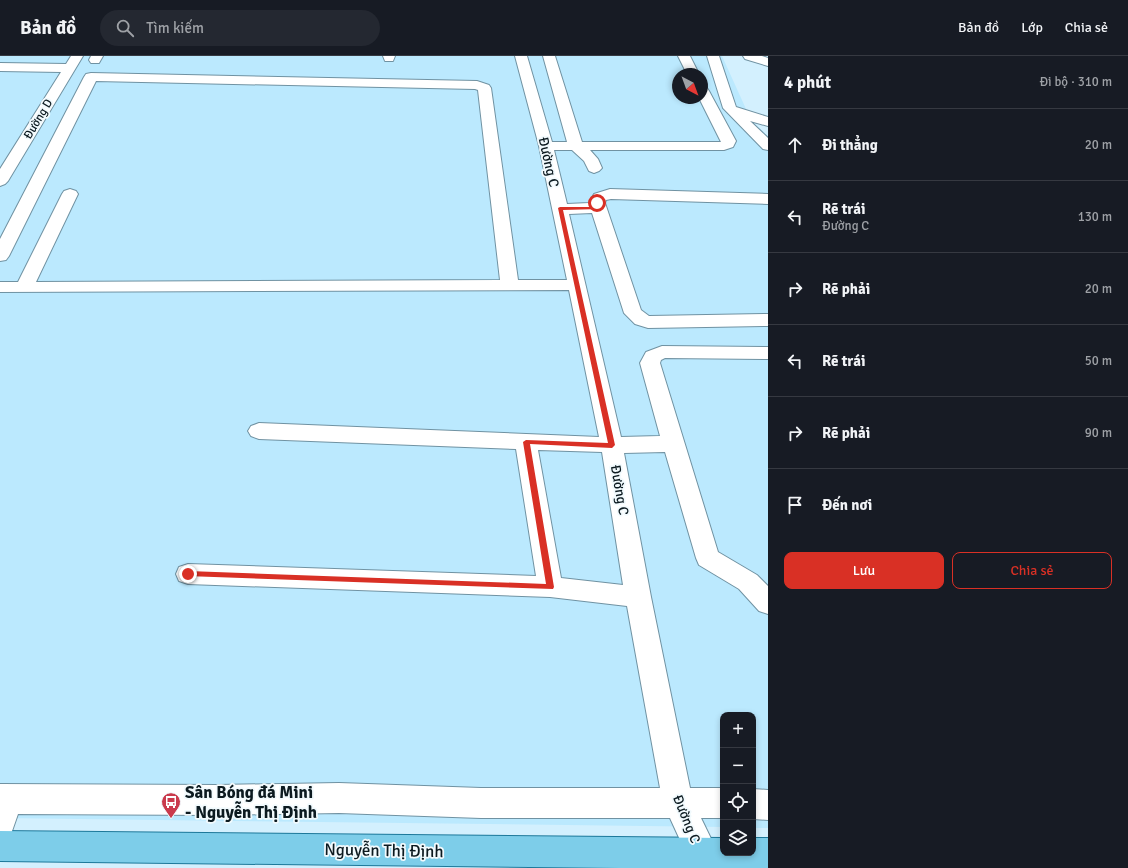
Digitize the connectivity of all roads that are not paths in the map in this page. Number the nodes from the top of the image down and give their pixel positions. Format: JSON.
{"nodes":[{"id":1,"x":77,"y":56,"type":"edge"},
{"id":2,"x":521,"y":56,"type":"edge"},
{"id":3,"x":549,"y":56,"type":"edge"},
{"id":4,"x":684,"y":56,"type":"edge"},
{"id":5,"x":713,"y":56,"type":"edge"},
{"id":6,"x":749,"y":56,"type":"edge"},
{"id":7,"x":768,"y":62,"type":"edge"},
{"id":8,"x":0,"y":66,"type":"edge"},
{"id":9,"x":690,"y":68,"type":"edge"},
{"id":10,"x":67,"y":72,"type":"junction"},
{"id":11,"x":91,"y":77,"type":"junction"},
{"id":12,"x":708,"y":102,"type":"edge"},
{"id":13,"x":732,"y":109,"type":"junction"},
{"id":14,"x":768,"y":122,"type":"edge"},
{"id":15,"x":546,"y":146,"type":"junction"},
{"id":16,"x":576,"y":146,"type":"junction"},
{"id":17,"x":768,"y":146,"type":"edge"},
{"id":18,"x":594,"y":168,"type":"dead end"},
{"id":19,"x":0,"y":181,"type":"edge"},
{"id":20,"x":70,"y":194,"type":"dead end"},
{"id":21,"x":768,"y":199,"type":"edge"},
{"id":22,"x":560,"y":208,"type":"junction"},
{"id":23,"x":599,"y":208,"type":"junction"},
{"id":24,"x":0,"y":256,"type":"edge"},
{"id":25,"x":577,"y":285,"type":"junction"},
{"id":26,"x":510,"y":286,"type":"junction"},
{"id":27,"x":0,"y":287,"type":"edge"},
{"id":28,"x":24,"y":287,"type":"junction"},
{"id":29,"x":768,"y":320,"type":"edge"},
{"id":30,"x":768,"y":353,"type":"edge"},
{"id":31,"x":259,"y":431,"type":"dead end"},
{"id":32,"x":526,"y":442,"type":"junction"},
{"id":33,"x":673,"y":444,"type":"junction"},
{"id":34,"x":612,"y":445,"type":"junction"},
{"id":35,"x":188,"y":574,"type":"dead end"},
{"id":36,"x":758,"y":582,"type":"edge"},
{"id":37,"x":550,"y":587,"type":"junction"},
{"id":38,"x":638,"y":597,"type":"junction"},
{"id":39,"x":768,"y":603,"type":"edge"},
{"id":40,"x":678,"y":802,"type":"junction"},
{"id":41,"x":720,"y":804,"type":"edge"},
{"id":42,"x":756,"y":804,"type":"edge"},
{"id":43,"x":768,"y":805,"type":"edge"},
{"id":44,"x":3,"y":807,"type":"edge"},
{"id":45,"x":0,"y":846,"type":"edge"},
{"id":46,"x":768,"y":854,"type":"edge"},
{"id":47,"x":704,"y":861,"type":"edge"}],
"edges":[{"from":1,"to":10,"type":"street","name":"Đường D"},
{"from":2,"to":15,"type":"street","name":"Đường C"},
{"from":3,"to":16,"type":"street"},
{"from":4,"to":9,"type":"street"},
{"from":5,"to":13,"type":"street"},
{"from":6,"to":7,"type":"street"},
{"from":8,"to":10,"type":"street"},
{"from":10,"to":11,"type":"street"},
{"from":10,"to":19,"type":"street","name":"Đường D"},
{"from":11,"to":24,"type":"street"},
{"from":11,"to":26,"type":"street"},
{"from":12,"to":16,"type":"street"},
{"from":13,"to":14,"type":"street"},
{"from":13,"to":17,"type":"street"},
{"from":15,"to":16,"type":"street"},
{"from":15,"to":22,"type":"street","name":"Đường C"},
{"from":16,"to":18,"type":"street"},
{"from":20,"to":28,"type":"street"},
{"from":21,"to":23,"type":"street"},
{"from":22,"to":23,"type":"street"},
{"from":22,"to":25,"type":"street","name":"Đường C"},
{"from":23,"to":29,"type":"street"},
{"from":25,"to":26,"type":"street"},
{"from":25,"to":34,"type":"street","name":"Đường C"},
{"from":26,"to":28,"type":"street"},
{"from":27,"to":28,"type":"street"},
{"from":30,"to":33,"type":"street"},
{"from":31,"to":32,"type":"street"},
{"from":32,"to":34,"type":"street"},
{"from":32,"to":37,"type":"street"},
{"from":33,"to":34,"type":"street"},
{"from":33,"to":36,"type":"street"},
{"from":34,"to":38,"type":"street","name":"Đường C"},
{"from":35,"to":37,"type":"street"},
{"from":36,"to":39,"type":"street"},
{"from":37,"to":38,"type":"street"},
{"from":38,"to":40,"type":"street","name":"Đường C"},
{"from":40,"to":41,"type":"street"},
{"from":40,"to":44,"type":"street"},
{"from":40,"to":47,"type":"street","name":"Đường C"},
{"from":42,"to":43,"type":"street"},
{"from":45,"to":47,"type":"main road","name":"Nguyễn Thị Định"},
{"from":46,"to":47,"type":"main road","name":"Nguyễn Thị Định"}]}
